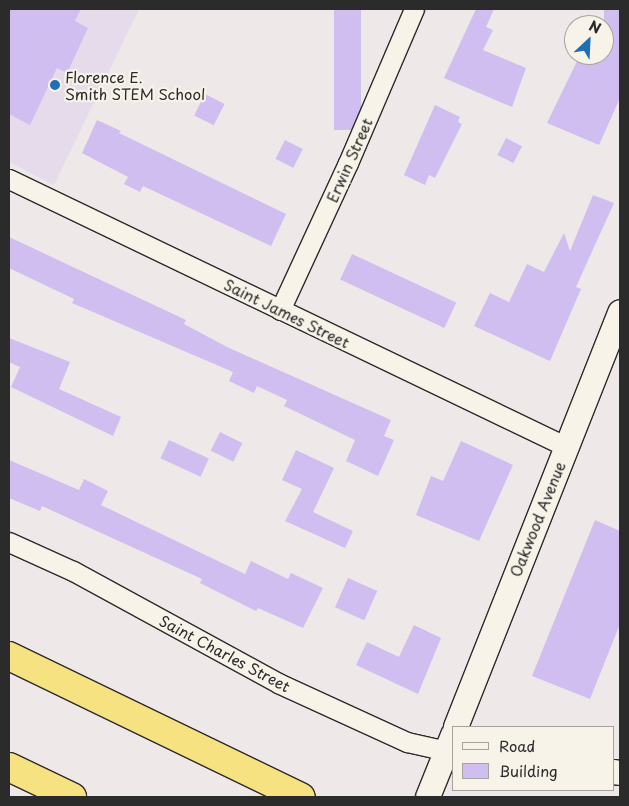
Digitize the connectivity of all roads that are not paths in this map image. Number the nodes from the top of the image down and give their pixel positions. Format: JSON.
{"nodes":[{"id":1,"x":414,"y":9,"type":"edge"},
{"id":2,"x":9,"y":179,"type":"edge"},
{"id":3,"x":280,"y":310,"type":"junction"},
{"id":4,"x":620,"y":312,"type":"edge"},
{"id":5,"x":567,"y":447,"type":"junction"},
{"id":6,"x":9,"y":542,"type":"edge"},
{"id":7,"x":9,"y":656,"type":"edge"},
{"id":8,"x":456,"y":726,"type":"edge"},
{"id":9,"x":451,"y":746,"type":"edge"},
{"id":10,"x":9,"y":767,"type":"edge"},
{"id":11,"x":72,"y":797,"type":"edge"},
{"id":12,"x":302,"y":797,"type":"edge"},
{"id":13,"x":428,"y":797,"type":"edge"}],
"edges":[{"from":1,"to":3,"type":"street","name":"Erwin Street"},
{"from":2,"to":3,"type":"street","name":"Saint James Street"},
{"from":3,"to":5,"type":"street","name":"Saint James Street"},
{"from":4,"to":5,"type":"street","name":"Oakwood Avenue"},
{"from":5,"to":8,"type":"street","name":"Oakwood Avenue"},
{"from":6,"to":9,"type":"street","name":"Saint Charles Street"},
{"from":7,"to":12,"type":"highway"},
{"from":9,"to":13,"type":"street"},
{"from":10,"to":11,"type":"highway"}]}
